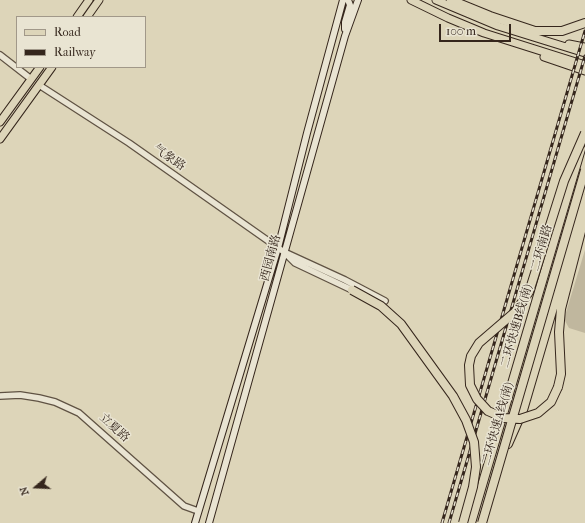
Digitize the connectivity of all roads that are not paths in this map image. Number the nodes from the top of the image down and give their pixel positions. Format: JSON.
{"nodes":[{"id":1,"x":89,"y":0,"type":"edge"},
{"id":2,"x":99,"y":0,"type":"edge"},
{"id":3,"x":344,"y":0,"type":"edge"},
{"id":4,"x":358,"y":0,"type":"edge"},
{"id":5,"x":411,"y":0,"type":"edge"},
{"id":6,"x":436,"y":0,"type":"edge"},
{"id":7,"x":451,"y":0,"type":"edge"},
{"id":8,"x":78,"y":16,"type":"edge"},
{"id":9,"x":88,"y":16,"type":"edge"},
{"id":10,"x":585,"y":23,"type":"edge"},
{"id":11,"x":516,"y":32,"type":"junction"},
{"id":12,"x":345,"y":36,"type":"junction"},
{"id":13,"x":513,"y":43,"type":"junction"},
{"id":14,"x":585,"y":48,"type":"edge"},
{"id":15,"x":585,"y":53,"type":"edge"},
{"id":16,"x":0,"y":55,"type":"edge"},
{"id":17,"x":585,"y":65,"type":"edge"},
{"id":18,"x":16,"y":67,"type":"edge"},
{"id":19,"x":17,"y":68,"type":"edge"},
{"id":20,"x":39,"y":68,"type":"edge"},
{"id":21,"x":51,"y":68,"type":"edge"},
{"id":22,"x":585,"y":71,"type":"edge"},
{"id":23,"x":31,"y":79,"type":"junction"},
{"id":24,"x":39,"y":85,"type":"junction"},
{"id":25,"x":0,"y":122,"type":"edge"},
{"id":26,"x":585,"y":134,"type":"edge"},
{"id":27,"x":0,"y":139,"type":"edge"},
{"id":28,"x":585,"y":140,"type":"edge"},
{"id":29,"x":585,"y":165,"type":"edge"},
{"id":30,"x":585,"y":170,"type":"edge"},
{"id":31,"x":585,"y":186,"type":"edge"},
{"id":32,"x":585,"y":199,"type":"edge"},
{"id":33,"x":585,"y":214,"type":"edge"},
{"id":34,"x":567,"y":227,"type":"junction"},
{"id":35,"x":580,"y":228,"type":"junction"},
{"id":36,"x":278,"y":248,"type":"junction"},
{"id":37,"x":284,"y":252,"type":"junction"},
{"id":38,"x":352,"y":290,"type":"joint"},
{"id":39,"x":385,"y":301,"type":"dead end"},
{"id":40,"x":0,"y":396,"type":"edge"},
{"id":41,"x":499,"y":462,"type":"junction"},
{"id":42,"x":198,"y":511,"type":"junction"},
{"id":43,"x":195,"y":523,"type":"edge"},
{"id":44,"x":209,"y":523,"type":"edge"},
{"id":45,"x":463,"y":523,"type":"edge"},
{"id":46,"x":472,"y":523,"type":"edge"},
{"id":47,"x":481,"y":523,"type":"edge"}],
"edges":[{"from":1,"to":8,"type":"main road"},
{"from":2,"to":9,"type":"main road"},
{"from":3,"to":12,"type":"main road"},
{"from":3,"to":36,"type":"main road","name":"西园南路"},
{"from":4,"to":12,"type":"main road","name":"西园南路"},
{"from":5,"to":13,"type":"main road"},
{"from":6,"to":11,"type":"main road"},
{"from":7,"to":10,"type":"highway"},
{"from":11,"to":14,"type":"main road"},
{"from":11,"to":15,"type":"main road"},
{"from":12,"to":37,"type":"main road","name":"西园南路"},
{"from":13,"to":17,"type":"main road"},
{"from":13,"to":22,"type":"main road"},
{"from":16,"to":18,"type":"street"},
{"from":19,"to":23,"type":"street"},
{"from":20,"to":23,"type":"main road"},
{"from":21,"to":24,"type":"main road"},
{"from":23,"to":25,"type":"main road"},
{"from":24,"to":27,"type":"main road"},
{"from":24,"to":36,"type":"street","name":"气象路"},
{"from":26,"to":35,"type":"highway","bridge":true},
{"from":26,"to":46,"type":"highway","name":"二环快速B线(南)","bridge":true},
{"from":28,"to":46,"type":"main road","name":"二环南路"},
{"from":29,"to":34,"type":"main road","name":"二环南路"},
{"from":30,"to":41,"type":"highway","name":"二环快速A线(南)","bridge":true},
{"from":31,"to":34,"type":"main road"},
{"from":32,"to":35,"type":"highway"},
{"from":33,"to":35,"type":"highway"},
{"from":34,"to":47,"type":"main road","name":"二环南路"},
{"from":35,"to":41,"type":"highway","bridge":true},
{"from":36,"to":37,"type":"street","name":"气象路"},
{"from":36,"to":42,"type":"main road","name":"西园南路"},
{"from":37,"to":38,"type":"street","name":"气象路"},
{"from":37,"to":39,"type":"street","name":"气象路"},
{"from":37,"to":44,"type":"main road","name":"西园南路"},
{"from":38,"to":45,"type":"highway","bridge":true},
{"from":40,"to":42,"type":"street","name":"立夏路"},
{"from":41,"to":47,"type":"highway","name":"二环快速A线(南)","bridge":true},
{"from":42,"to":43,"type":"main road","name":"西园南路"}]}
